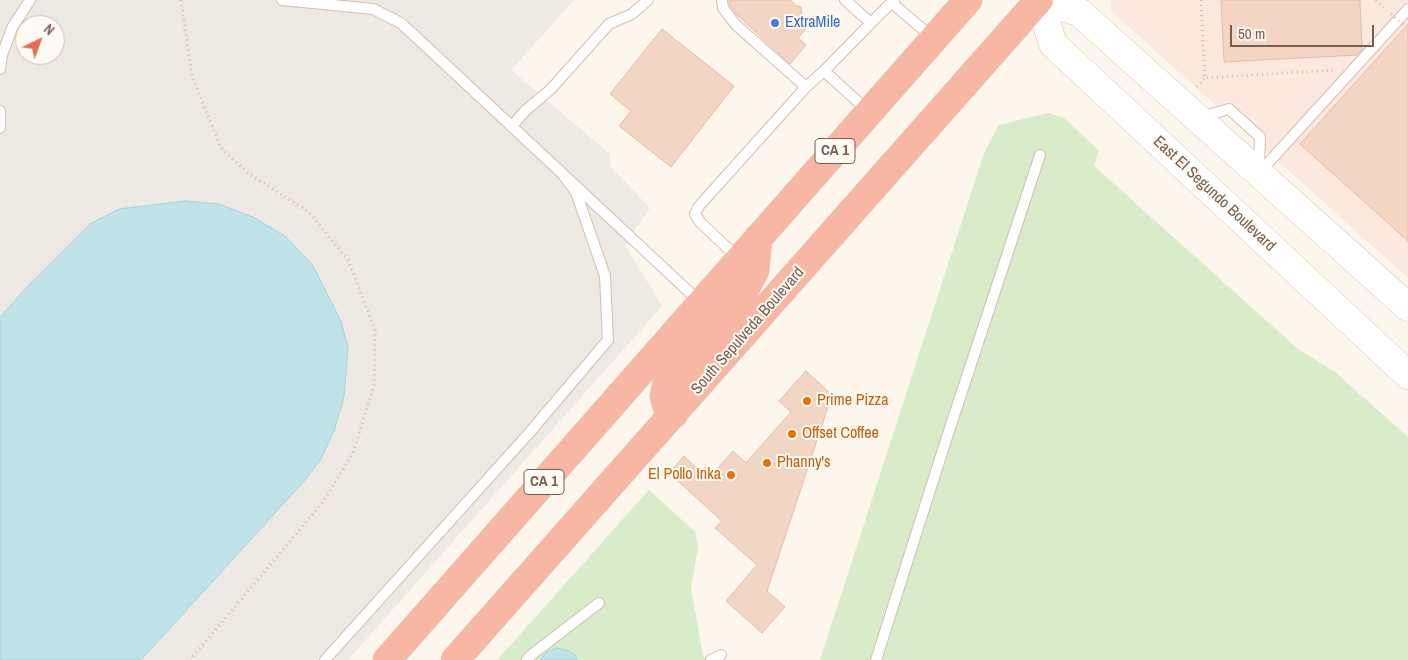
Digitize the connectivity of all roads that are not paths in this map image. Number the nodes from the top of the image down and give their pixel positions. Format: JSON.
{"nodes":[{"id":1,"x":30,"y":0,"type":"edge"},
{"id":2,"x":282,"y":0,"type":"edge"},
{"id":3,"x":648,"y":0,"type":"edge"},
{"id":4,"x":722,"y":0,"type":"edge"},
{"id":5,"x":845,"y":0,"type":"edge"},
{"id":6,"x":968,"y":0,"type":"edge"},
{"id":7,"x":1039,"y":0,"type":"edge"},
{"id":8,"x":893,"y":1,"type":"edge"},
{"id":9,"x":1408,"y":8,"type":"edge"},
{"id":10,"x":871,"y":24,"type":"junction"},
{"id":11,"x":934,"y":39,"type":"junction"},
{"id":12,"x":0,"y":69,"type":"edge"},
{"id":13,"x":824,"y":71,"type":"junction"},
{"id":14,"x":806,"y":87,"type":"junction"},
{"id":15,"x":0,"y":111,"type":"edge"},
{"id":16,"x":869,"y":112,"type":"junction"},
{"id":17,"x":512,"y":126,"type":"junction"},
{"id":18,"x":0,"y":128,"type":"edge"},
{"id":19,"x":1040,"y":155,"type":"dead end"},
{"id":20,"x":561,"y":172,"type":"junction"},
{"id":21,"x":1259,"y":174,"type":"junction"},
{"id":22,"x":758,"y":238,"type":"junction"},
{"id":23,"x":740,"y":260,"type":"junction"},
{"id":24,"x":701,"y":303,"type":"junction"},
{"id":25,"x":1408,"y":307,"type":"edge"},
{"id":26,"x":1408,"y":375,"type":"edge"},
{"id":27,"x":674,"y":414,"type":"junction"},
{"id":28,"x":599,"y":603,"type":"dead end"},
{"id":29,"x":325,"y":660,"type":"edge"},
{"id":30,"x":387,"y":660,"type":"edge"},
{"id":31,"x":455,"y":660,"type":"edge"},
{"id":32,"x":527,"y":660,"type":"edge"},
{"id":33,"x":876,"y":660,"type":"edge"}],
"edges":[{"from":1,"to":12,"type":"lane"},
{"from":2,"to":17,"type":"lane"},
{"from":3,"to":17,"type":"lane"},
{"from":4,"to":14,"type":"lane"},
{"from":5,"to":10,"type":"lane"},
{"from":6,"to":11,"type":"highway","number":"CA 1"},
{"from":7,"to":21,"type":"main road"},
{"from":7,"to":26,"type":"main road","name":"East El Segundo Boulevard"},
{"from":7,"to":27,"type":"highway","name":"South Sepulveda Boulevard"},
{"from":8,"to":10,"type":"lane"},
{"from":8,"to":11,"type":"lane"},
{"from":9,"to":21,"type":"lane"},
{"from":10,"to":13,"type":"lane"},
{"from":11,"to":16,"type":"highway","number":"CA 1"},
{"from":13,"to":14,"type":"lane"},
{"from":13,"to":16,"type":"lane"},
{"from":14,"to":23,"type":"lane"},
{"from":15,"to":18,"type":"lane"},
{"from":16,"to":22,"type":"highway","number":"CA 1"},
{"from":17,"to":20,"type":"lane"},
{"from":19,"to":33,"type":"lane"},
{"from":20,"to":24,"type":"lane"},
{"from":20,"to":29,"type":"lane"},
{"from":21,"to":25,"type":"main road"},
{"from":22,"to":23,"type":"highway","number":"CA 1"},
{"from":22,"to":27,"type":"highway"},
{"from":23,"to":24,"type":"highway","number":"CA 1"},
{"from":24,"to":30,"type":"highway","number":"CA 1"},
{"from":27,"to":31,"type":"highway","name":"South Sepulveda Boulevard"},
{"from":28,"to":32,"type":"lane"}]}
